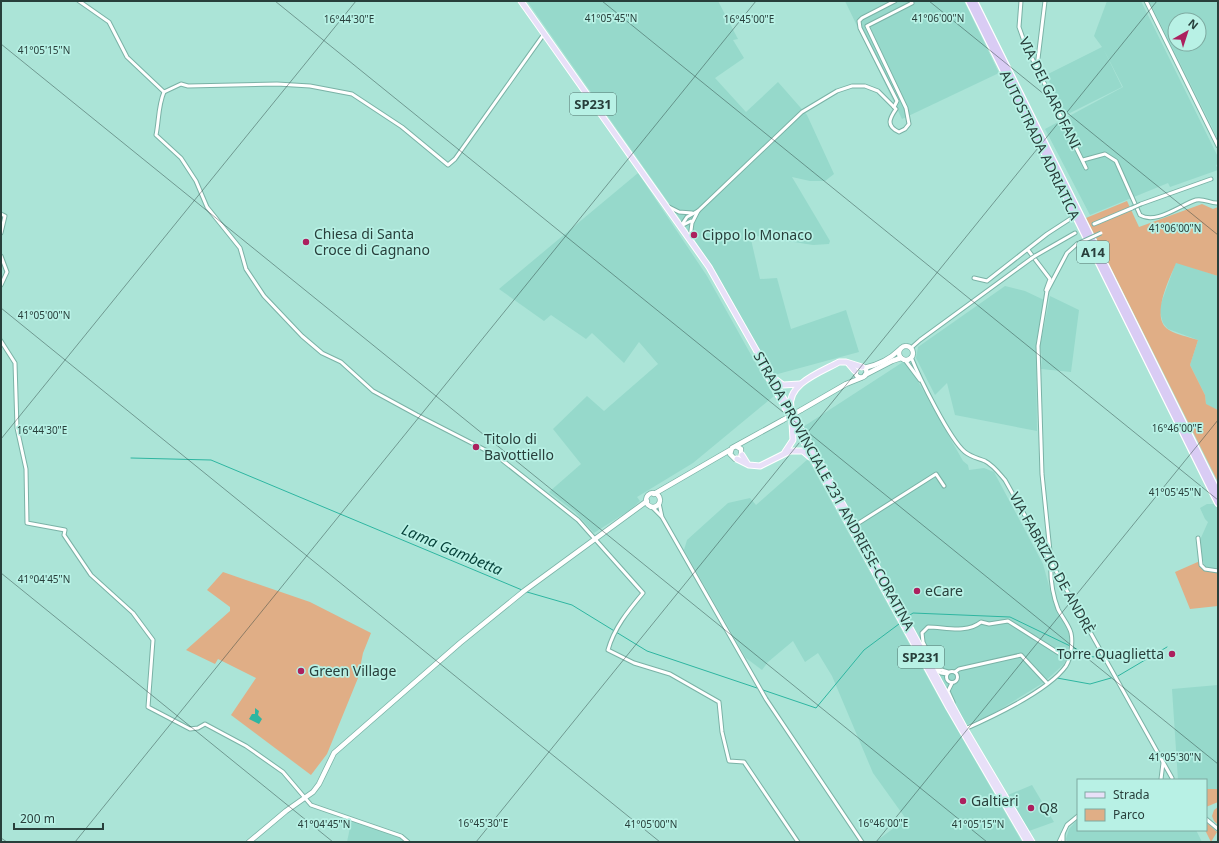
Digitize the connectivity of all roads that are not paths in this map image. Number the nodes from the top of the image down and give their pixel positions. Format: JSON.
{"nodes":[{"id":1,"x":79,"y":1,"type":"edge"},
{"id":2,"x":522,"y":1,"type":"edge"},
{"id":3,"x":896,"y":1,"type":"edge"},
{"id":4,"x":911,"y":1,"type":"edge"},
{"id":5,"x":969,"y":1,"type":"edge"},
{"id":6,"x":974,"y":1,"type":"edge"},
{"id":7,"x":1021,"y":1,"type":"edge"},
{"id":8,"x":1045,"y":1,"type":"edge"},
{"id":9,"x":1146,"y":1,"type":"edge"},
{"id":10,"x":544,"y":34,"type":"junction"},
{"id":11,"x":1037,"y":67,"type":"junction"},
{"id":12,"x":164,"y":92,"type":"junction"},
{"id":13,"x":894,"y":107,"type":"junction"},
{"id":14,"x":1218,"y":146,"type":"edge"},
{"id":15,"x":1083,"y":160,"type":"junction"},
{"id":16,"x":1086,"y":168,"type":"dead end"},
{"id":17,"x":1211,"y":178,"type":"dead end"},
{"id":18,"x":1218,"y":202,"type":"edge"},
{"id":19,"x":667,"y":206,"type":"junction"},
{"id":20,"x":698,"y":211,"type":"junction"},
{"id":21,"x":692,"y":213,"type":"junction"},
{"id":22,"x":1,"y":214,"type":"edge"},
{"id":23,"x":1070,"y":219,"type":"dead end"},
{"id":24,"x":692,"y":220,"type":"junction"},
{"id":25,"x":1094,"y":224,"type":"dead end"},
{"id":26,"x":681,"y":226,"type":"junction"},
{"id":27,"x":1102,"y":232,"type":"dead end"},
{"id":28,"x":1,"y":233,"type":"edge"},
{"id":29,"x":1075,"y":233,"type":"dead end"},
{"id":30,"x":690,"y":240,"type":"junction"},
{"id":31,"x":694,"y":246,"type":"junction"},
{"id":32,"x":1028,"y":250,"type":"junction"},
{"id":33,"x":1,"y":256,"type":"edge"},
{"id":34,"x":974,"y":278,"type":"dead end"},
{"id":35,"x":1,"y":285,"type":"edge"},
{"id":36,"x":1047,"y":291,"type":"junction"},
{"id":37,"x":1,"y":341,"type":"edge"},
{"id":38,"x":911,"y":348,"type":"junction"},
{"id":39,"x":899,"y":350,"type":"junction"},
{"id":40,"x":911,"y":357,"type":"junction"},
{"id":41,"x":903,"y":359,"type":"junction"},
{"id":42,"x":849,"y":363,"type":"junction"},
{"id":43,"x":863,"y":367,"type":"junction"},
{"id":44,"x":770,"y":372,"type":"junction"},
{"id":45,"x":859,"y":375,"type":"junction"},
{"id":46,"x":922,"y":383,"type":"junction"},
{"id":47,"x":801,"y":384,"type":"junction"},
{"id":48,"x":794,"y":420,"type":"junction"},
{"id":49,"x":752,"y":438,"type":"junction"},
{"id":50,"x":736,"y":446,"type":"junction"},
{"id":51,"x":730,"y":450,"type":"junction"},
{"id":52,"x":742,"y":453,"type":"junction"},
{"id":53,"x":783,"y":454,"type":"junction"},
{"id":54,"x":715,"y":459,"type":"junction"},
{"id":55,"x":735,"y":459,"type":"junction"},
{"id":56,"x":749,"y":466,"type":"junction"},
{"id":57,"x":819,"y":469,"type":"junction"},
{"id":58,"x":667,"y":486,"type":"junction"},
{"id":59,"x":944,"y":486,"type":"dead end"},
{"id":60,"x":654,"y":494,"type":"junction"},
{"id":61,"x":1218,"y":494,"type":"edge"},
{"id":62,"x":647,"y":500,"type":"junction"},
{"id":63,"x":660,"y":502,"type":"junction"},
{"id":64,"x":1218,"y":503,"type":"edge"},
{"id":65,"x":651,"y":506,"type":"junction"},
{"id":66,"x":636,"y":509,"type":"junction"},
{"id":67,"x":662,"y":517,"type":"junction"},
{"id":68,"x":854,"y":526,"type":"junction"},
{"id":69,"x":1198,"y":538,"type":"dead end"},
{"id":70,"x":595,"y":539,"type":"junction"},
{"id":71,"x":1051,"y":561,"type":"junction"},
{"id":72,"x":1218,"y":571,"type":"edge"},
{"id":73,"x":926,"y":659,"type":"junction"},
{"id":74,"x":1068,"y":659,"type":"junction"},
{"id":75,"x":956,"y":672,"type":"junction"},
{"id":76,"x":948,"y":673,"type":"junction"},
{"id":77,"x":952,"y":683,"type":"junction"},
{"id":78,"x":1047,"y":683,"type":"junction"},
{"id":79,"x":957,"y":715,"type":"junction"},
{"id":80,"x":965,"y":729,"type":"junction"},
{"id":81,"x":1163,"y":761,"type":"junction"},
{"id":82,"x":1161,"y":779,"type":"edge"},
{"id":83,"x":1162,"y":779,"type":"edge"},
{"id":84,"x":1173,"y":779,"type":"edge"},
{"id":85,"x":306,"y":798,"type":"junction"},
{"id":86,"x":1077,"y":817,"type":"edge"},
{"id":87,"x":1207,"y":820,"type":"edge"},
{"id":88,"x":1218,"y":829,"type":"edge"},
{"id":89,"x":1063,"y":832,"type":"junction"},
{"id":90,"x":250,"y":842,"type":"edge"},
{"id":91,"x":408,"y":842,"type":"edge"},
{"id":92,"x":798,"y":842,"type":"edge"},
{"id":93,"x":862,"y":842,"type":"edge"},
{"id":94,"x":1027,"y":842,"type":"edge"},
{"id":95,"x":1032,"y":842,"type":"edge"},
{"id":96,"x":1059,"y":842,"type":"edge"},
{"id":97,"x":1063,"y":842,"type":"edge"}],
"edges":[{"from":1,"to":12,"type":"street"},
{"from":2,"to":10,"type":"main road","name":"STRADA PROVINCIALE 231 ANDRIESE-CORATINA","number":"SP231"},
{"from":3,"to":13,"type":"street"},
{"from":4,"to":13,"type":"street"},
{"from":5,"to":64,"type":"highway","name":"AUTOSTRADA ADRIATICA","number":"A14"},
{"from":6,"to":61,"type":"highway","name":"AUTOSTRADA ADRIATICA","number":"A14"},
{"from":7,"to":11,"type":"street","name":"VIA DEI GAROFANI"},
{"from":8,"to":11,"type":"street"},
{"from":9,"to":14,"type":"street"},
{"from":10,"to":12,"type":"street"},
{"from":10,"to":19,"type":"main road","name":"STRADA PROVINCIALE 231 ANDRIESE-CORATINA","number":"SP231"},
{"from":11,"to":15,"type":"street","name":"VIA DEI GAROFANI"},
{"from":12,"to":70,"type":"street"},
{"from":13,"to":20,"type":"street"},
{"from":15,"to":16,"type":"street","name":"VIA DEI GAROFANI"},
{"from":15,"to":18,"type":"street"},
{"from":17,"to":25,"type":"street","bridge":true},
{"from":19,"to":21,"type":"street"},
{"from":19,"to":26,"type":"main road","name":"STRADA PROVINCIALE 231 ANDRIESE-CORATINA","number":"SP231"},
{"from":20,"to":21,"type":"street"},
{"from":20,"to":24,"type":"street"},
{"from":21,"to":26,"type":"street"},
{"from":22,"to":28,"type":"street"},
{"from":23,"to":32,"type":"street"},
{"from":24,"to":26,"type":"street"},
{"from":24,"to":30,"type":"street"},
{"from":26,"to":30,"type":"main road","name":"STRADA PROVINCIALE 231 ANDRIESE-CORATINA","number":"SP231"},
{"from":27,"to":36,"type":"street","bridge":true},
{"from":29,"to":38,"type":"street"},
{"from":30,"to":31,"type":"main road","name":"STRADA PROVINCIALE 231 ANDRIESE-CORATINA","number":"SP231"},
{"from":31,"to":44,"type":"main road","name":"STRADA PROVINCIALE 231 ANDRIESE-CORATINA","number":"SP231"},
{"from":31,"to":48,"type":"main road","name":"STRADA PROVINCIALE 231 ANDRIESE-CORATINA","number":"SP231"},
{"from":32,"to":34,"type":"street"},
{"from":32,"to":36,"type":"street"},
{"from":33,"to":35,"type":"street"},
{"from":36,"to":71,"type":"street"},
{"from":37,"to":85,"type":"street"},
{"from":38,"to":39,"type":"main road"},
{"from":38,"to":40,"type":"main road"},
{"from":39,"to":41,"type":"main road"},
{"from":39,"to":43,"type":"main road"},
{"from":40,"to":41,"type":"main road"},
{"from":40,"to":46,"type":"street"},
{"from":41,"to":45,"type":"main road"},
{"from":41,"to":46,"type":"street"},
{"from":42,"to":43,"type":"main road"},
{"from":42,"to":45,"type":"main road"},
{"from":42,"to":47,"type":"main road"},
{"from":43,"to":45,"type":"main road"},
{"from":43,"to":45,"type":"main road"},
{"from":44,"to":47,"type":"main road"},
{"from":44,"to":48,"type":"main road","name":"STRADA PROVINCIALE 231 ANDRIESE-CORATINA","number":"SP231"},
{"from":45,"to":49,"type":"main road","bridge":true},
{"from":46,"to":71,"type":"street","name":"VIA FABRIZIO DE ANDRÈ"},
{"from":47,"to":48,"type":"main road"},
{"from":48,"to":53,"type":"main road"},
{"from":48,"to":57,"type":"main road","name":"STRADA PROVINCIALE 231 ANDRIESE-CORATINA","number":"SP231"},
{"from":48,"to":68,"type":"main road","name":"STRADA PROVINCIALE 231 ANDRIESE-CORATINA","number":"SP231"},
{"from":49,"to":50,"type":"main road"},
{"from":49,"to":52,"type":"main road"},
{"from":50,"to":51,"type":"main road"},
{"from":50,"to":52,"type":"main road"},
{"from":51,"to":54,"type":"main road"},
{"from":51,"to":55,"type":"main road"},
{"from":52,"to":55,"type":"main road"},
{"from":52,"to":56,"type":"main road"},
{"from":53,"to":56,"type":"main road"},
{"from":53,"to":57,"type":"main road"},
{"from":54,"to":55,"type":"main road"},
{"from":54,"to":58,"type":"main road"},
{"from":55,"to":56,"type":"main road"},
{"from":57,"to":94,"type":"main road","name":"STRADA PROVINCIALE 231 ANDRIESE-CORATINA","number":"SP231"},
{"from":58,"to":60,"type":"main road"},
{"from":58,"to":63,"type":"main road"},
{"from":59,"to":68,"type":"street"},
{"from":60,"to":62,"type":"main road"},
{"from":60,"to":63,"type":"main road"},
{"from":62,"to":65,"type":"main road"},
{"from":62,"to":66,"type":"main road"},
{"from":63,"to":65,"type":"main road"},
{"from":63,"to":67,"type":"street"},
{"from":65,"to":66,"type":"main road"},
{"from":65,"to":67,"type":"street"},
{"from":66,"to":70,"type":"main road"},
{"from":67,"to":93,"type":"street"},
{"from":68,"to":73,"type":"main road","name":"STRADA PROVINCIALE 231 ANDRIESE-CORATINA","number":"SP231"},
{"from":69,"to":72,"type":"street"},
{"from":70,"to":85,"type":"main road"},
{"from":70,"to":92,"type":"street"},
{"from":71,"to":74,"type":"street"},
{"from":71,"to":81,"type":"street","name":"VIA FABRIZIO DE ANDRÈ"},
{"from":73,"to":76,"type":"street"},
{"from":73,"to":79,"type":"main road","name":"STRADA PROVINCIALE 231 ANDRIESE-CORATINA","number":"SP231"},
{"from":74,"to":76,"type":"street"},
{"from":74,"to":78,"type":"street"},
{"from":75,"to":76,"type":"street"},
{"from":75,"to":77,"type":"street"},
{"from":75,"to":78,"type":"street"},
{"from":76,"to":77,"type":"street"},
{"from":77,"to":79,"type":"street"},
{"from":78,"to":80,"type":"street"},
{"from":79,"to":80,"type":"main road","name":"STRADA PROVINCIALE 231 ANDRIESE-CORATINA","number":"SP231"},
{"from":80,"to":95,"type":"main road","name":"STRADA PROVINCIALE 231 ANDRIESE-CORATINA","number":"SP231"},
{"from":81,"to":82,"type":"street"},
{"from":81,"to":84,"type":"street","name":"VIA FABRIZIO DE ANDRÈ"},
{"from":83,"to":84,"type":"street"},
{"from":85,"to":90,"type":"main road"},
{"from":85,"to":91,"type":"street"},
{"from":86,"to":89,"type":"street"},
{"from":87,"to":88,"type":"street"},
{"from":89,"to":96,"type":"street"},
{"from":89,"to":97,"type":"street"}]}
